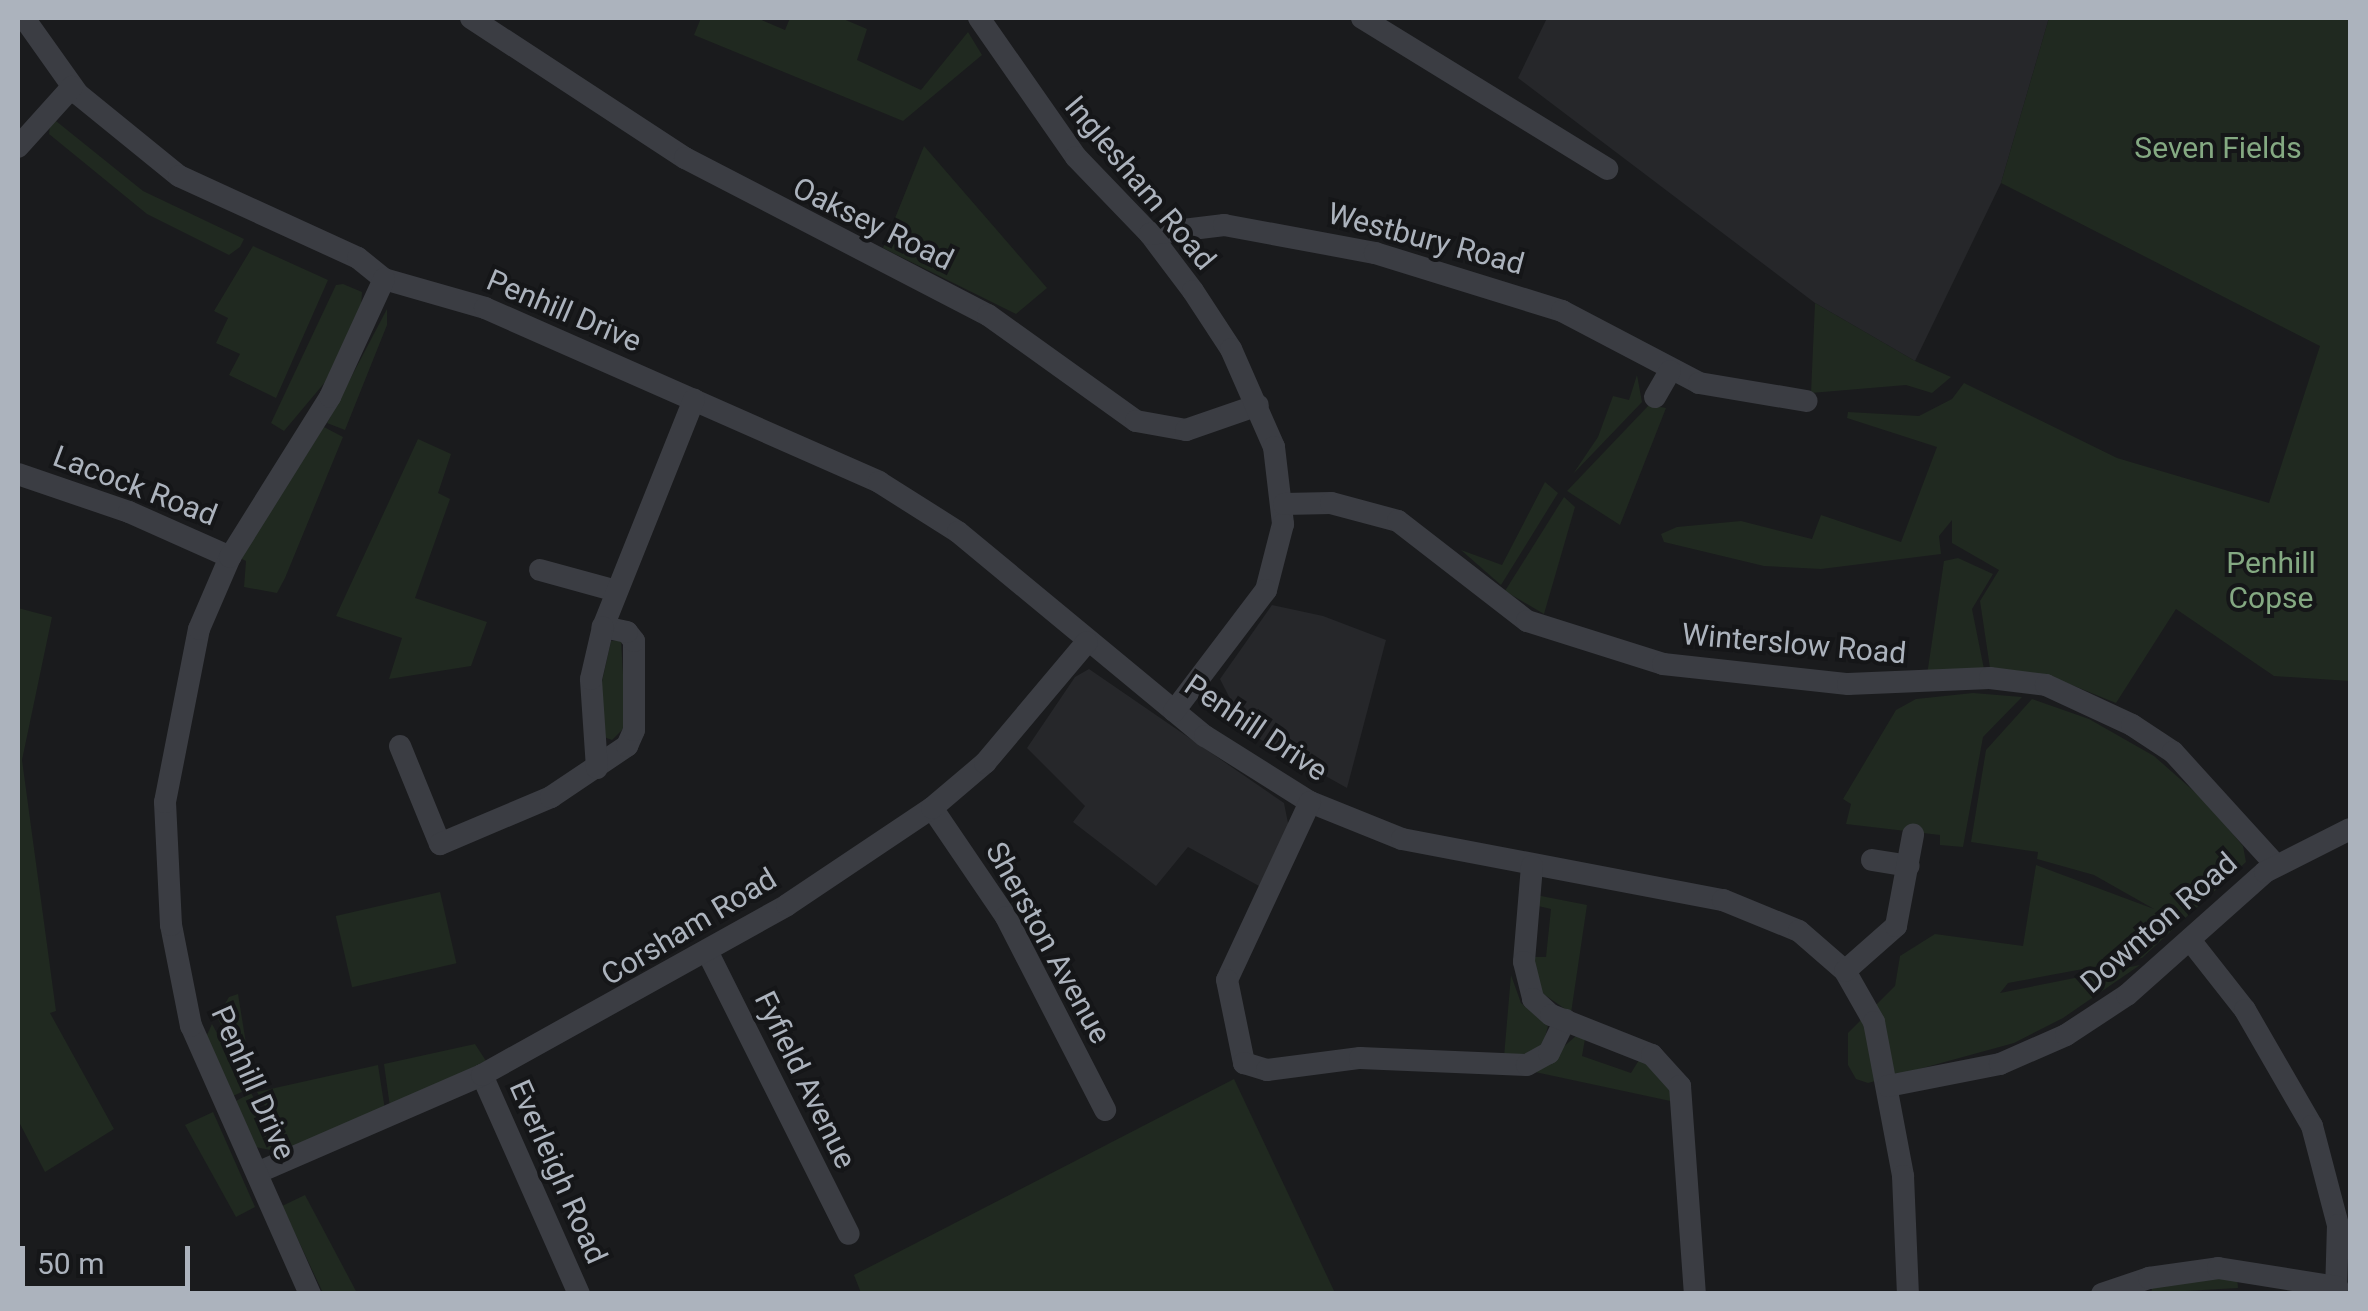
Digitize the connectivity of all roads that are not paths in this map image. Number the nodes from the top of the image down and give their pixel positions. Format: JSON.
{"nodes":[{"id":1,"x":24,"y":18,"type":"edge"},
{"id":2,"x":471,"y":18,"type":"edge"},
{"id":3,"x":979,"y":18,"type":"edge"},
{"id":4,"x":1362,"y":18,"type":"edge"},
{"id":5,"x":72,"y":87,"type":"junction"},
{"id":6,"x":18,"y":146,"type":"edge"},
{"id":7,"x":1606,"y":169,"type":"dead end"},
{"id":8,"x":1150,"y":234,"type":"junction"},
{"id":9,"x":384,"y":279,"type":"junction"},
{"id":10,"x":1670,"y":371,"type":"junction"},
{"id":11,"x":1655,"y":397,"type":"dead end"},
{"id":12,"x":694,"y":398,"type":"junction"},
{"id":13,"x":1807,"y":401,"type":"dead end"},
{"id":14,"x":1258,"y":405,"type":"junction"},
{"id":15,"x":18,"y":474,"type":"edge"},
{"id":16,"x":1284,"y":504,"type":"junction"},
{"id":17,"x":230,"y":557,"type":"junction"},
{"id":18,"x":540,"y":570,"type":"dead end"},
{"id":19,"x":613,"y":590,"type":"junction"},
{"id":20,"x":603,"y":626,"type":"junction"},
{"id":21,"x":1087,"y":642,"type":"junction"},
{"id":22,"x":1174,"y":710,"type":"junction"},
{"id":23,"x":400,"y":746,"type":"dead end"},
{"id":24,"x":597,"y":768,"type":"junction"},
{"id":25,"x":1310,"y":802,"type":"junction"},
{"id":26,"x":932,"y":808,"type":"junction"},
{"id":27,"x":2350,"y":828,"type":"edge"},
{"id":28,"x":1914,"y":835,"type":"dead end"},
{"id":29,"x":1872,"y":860,"type":"dead end"},
{"id":30,"x":2276,"y":865,"type":"junction"},
{"id":31,"x":1532,"y":866,"type":"junction"},
{"id":32,"x":1909,"y":866,"type":"junction"},
{"id":33,"x":2190,"y":940,"type":"junction"},
{"id":34,"x":708,"y":953,"type":"junction"},
{"id":35,"x":1844,"y":971,"type":"junction"},
{"id":36,"x":1565,"y":1020,"type":"junction"},
{"id":37,"x":482,"y":1075,"type":"junction"},
{"id":38,"x":1888,"y":1086,"type":"junction"},
{"id":39,"x":1106,"y":1110,"type":"dead end"},
{"id":40,"x":259,"y":1172,"type":"junction"},
{"id":41,"x":849,"y":1234,"type":"dead end"},
{"id":42,"x":2336,"y":1290,"type":"edge"},
{"id":43,"x":310,"y":1294,"type":"edge"},
{"id":44,"x":579,"y":1294,"type":"edge"},
{"id":45,"x":1695,"y":1294,"type":"edge"},
{"id":46,"x":1908,"y":1294,"type":"edge"},
{"id":47,"x":2102,"y":1294,"type":"edge"}],
"edges":[{"from":1,"to":5,"type":"street","name":"Penhill Drive"},
{"from":2,"to":14,"type":"street","name":"Oaksey Road"},
{"from":3,"to":8,"type":"street","name":"Inglesham Road"},
{"from":4,"to":7,"type":"street"},
{"from":5,"to":6,"type":"street"},
{"from":5,"to":9,"type":"street","name":"Penhill Drive"},
{"from":8,"to":10,"type":"street","name":"Westbury Road"},
{"from":8,"to":14,"type":"street","name":"Inglesham Road"},
{"from":9,"to":12,"type":"street","name":"Penhill Drive"},
{"from":9,"to":17,"type":"street","name":"Penhill Drive"},
{"from":10,"to":11,"type":"street"},
{"from":10,"to":13,"type":"street","name":"Westbury Road"},
{"from":12,"to":19,"type":"street"},
{"from":12,"to":21,"type":"street","name":"Penhill Drive"},
{"from":14,"to":16,"type":"street","name":"Inglesham Road"},
{"from":15,"to":17,"type":"street","name":"Lacock Road"},
{"from":16,"to":22,"type":"street","name":"Inglesham Road"},
{"from":16,"to":30,"type":"street","name":"Winterslow Road"},
{"from":17,"to":40,"type":"street","name":"Penhill Drive"},
{"from":18,"to":19,"type":"street"},
{"from":19,"to":20,"type":"street"},
{"from":20,"to":24,"type":"street"},
{"from":20,"to":24,"type":"street"},
{"from":21,"to":22,"type":"street","name":"Penhill Drive"},
{"from":21,"to":26,"type":"street","name":"Corsham Road"},
{"from":22,"to":25,"type":"street","name":"Penhill Drive"},
{"from":23,"to":24,"type":"street"},
{"from":25,"to":31,"type":"street","name":"Penhill Drive"},
{"from":25,"to":36,"type":"street"},
{"from":26,"to":34,"type":"street","name":"Corsham Road"},
{"from":26,"to":39,"type":"street","name":"Sherston Avenue"},
{"from":27,"to":30,"type":"street","name":"Downton Road"},
{"from":28,"to":32,"type":"street"},
{"from":29,"to":32,"type":"street"},
{"from":30,"to":33,"type":"street","name":"Downton Road"},
{"from":31,"to":35,"type":"street","name":"Penhill Drive"},
{"from":31,"to":36,"type":"street"},
{"from":32,"to":35,"type":"street"},
{"from":33,"to":38,"type":"street","name":"Downton Road"},
{"from":33,"to":42,"type":"street"},
{"from":34,"to":37,"type":"street","name":"Corsham Road"},
{"from":34,"to":41,"type":"street","name":"Fyfield Avenue"},
{"from":35,"to":38,"type":"street","name":"Penhill Drive"},
{"from":36,"to":45,"type":"street"},
{"from":37,"to":40,"type":"street","name":"Corsham Road"},
{"from":37,"to":44,"type":"street","name":"Everleigh Road"},
{"from":38,"to":46,"type":"street","name":"Penhill Drive"},
{"from":40,"to":43,"type":"street","name":"Penhill Drive"},
{"from":42,"to":47,"type":"street"}]}
